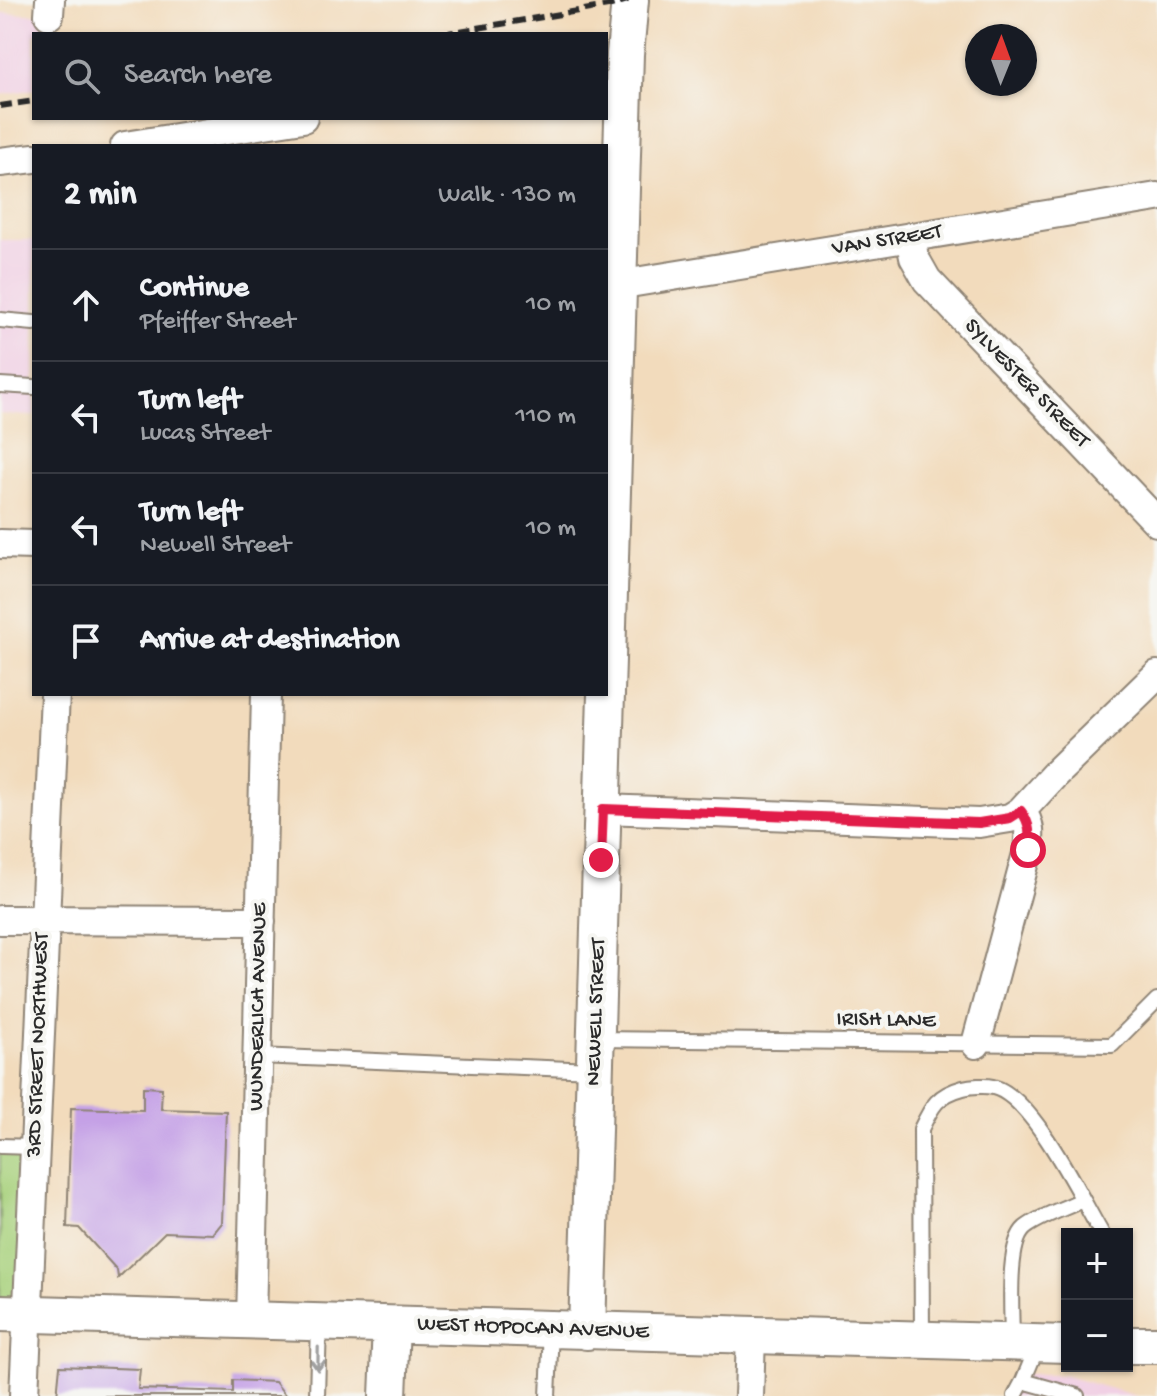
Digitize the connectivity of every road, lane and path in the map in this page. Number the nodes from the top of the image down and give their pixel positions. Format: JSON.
{"nodes":[{"id":1,"x":630,"y":0,"type":"edge"},
{"id":2,"x":615,"y":56,"type":"edge"},
{"id":3,"x":288,"y":129,"type":"edge"},
{"id":4,"x":144,"y":144,"type":"edge"},
{"id":5,"x":32,"y":158,"type":"edge"},
{"id":6,"x":0,"y":162,"type":"edge"},
{"id":7,"x":1157,"y":197,"type":"edge"},
{"id":8,"x":910,"y":237,"type":"junction"},
{"id":9,"x":617,"y":285,"type":"junction"},
{"id":10,"x":0,"y":320,"type":"edge"},
{"id":11,"x":32,"y":323,"type":"edge"},
{"id":12,"x":0,"y":385,"type":"edge"},
{"id":13,"x":32,"y":387,"type":"edge"},
{"id":14,"x":1157,"y":522,"type":"edge"},
{"id":15,"x":0,"y":544,"type":"edge"},
{"id":16,"x":32,"y":545,"type":"edge"},
{"id":17,"x":608,"y":620,"type":"edge"},
{"id":18,"x":1157,"y":675,"type":"edge"},
{"id":19,"x":55,"y":696,"type":"edge"},
{"id":20,"x":266,"y":696,"type":"edge"},
{"id":21,"x":606,"y":696,"type":"edge"},
{"id":22,"x":603,"y":809,"type":"junction"},
{"id":23,"x":1021,"y":811,"type":"junction"},
{"id":24,"x":0,"y":920,"type":"edge"},
{"id":25,"x":44,"y":920,"type":"junction"},
{"id":26,"x":261,"y":921,"type":"junction"},
{"id":27,"x":1157,"y":1000,"type":"edge"},
{"id":28,"x":976,"y":1044,"type":"junction"},
{"id":29,"x":596,"y":1054,"type":"junction"},
{"id":30,"x":258,"y":1056,"type":"junction"},
{"id":31,"x":0,"y":1146,"type":"edge"},
{"id":32,"x":35,"y":1147,"type":"junction"},
{"id":33,"x":1082,"y":1200,"type":"junction"},
{"id":34,"x":1098,"y":1228,"type":"edge"},
{"id":35,"x":13,"y":1314,"type":"edge"},
{"id":36,"x":251,"y":1321,"type":"junction"},
{"id":37,"x":319,"y":1323,"type":"junction"},
{"id":38,"x":391,"y":1325,"type":"junction"},
{"id":39,"x":551,"y":1330,"type":"junction"},
{"id":40,"x":587,"y":1331,"type":"junction"},
{"id":41,"x":751,"y":1336,"type":"junction"},
{"id":42,"x":922,"y":1341,"type":"junction"},
{"id":43,"x":1039,"y":1344,"type":"edge"},
{"id":44,"x":1133,"y":1345,"type":"edge"},
{"id":45,"x":1157,"y":1345,"type":"edge"},
{"id":46,"x":1023,"y":1381,"type":"junction"},
{"id":47,"x":24,"y":1396,"type":"edge"},
{"id":48,"x":317,"y":1396,"type":"edge"},
{"id":49,"x":388,"y":1396,"type":"edge"},
{"id":50,"x":548,"y":1396,"type":"edge"},
{"id":51,"x":749,"y":1396,"type":"edge"},
{"id":52,"x":1015,"y":1396,"type":"edge"},
{"id":53,"x":1077,"y":1396,"type":"edge"}],
"edges":[{"from":1,"to":2,"type":"street","name":"NEWELL STREET"},
{"from":2,"to":9,"type":"street","name":"NEWELL STREET"},
{"from":3,"to":4,"type":"street"},
{"from":5,"to":6,"type":"street"},
{"from":7,"to":8,"type":"street","name":"VAN STREET"},
{"from":8,"to":9,"type":"street","name":"VAN STREET"},
{"from":8,"to":14,"type":"street","name":"SYLVESTER STREET"},
{"from":9,"to":17,"type":"street","name":"NEWELL STREET"},
{"from":10,"to":11,"type":"lane"},
{"from":12,"to":13,"type":"lane"},
{"from":15,"to":16,"type":"street"},
{"from":18,"to":23,"type":"street"},
{"from":19,"to":25,"type":"street","name":"3RD STREET NORTHWEST"},
{"from":20,"to":26,"type":"street","name":"WUNDERLICH AVENUE"},
{"from":21,"to":22,"type":"street","name":"NEWELL STREET"},
{"from":22,"to":23,"type":"street"},
{"from":22,"to":29,"type":"street","name":"NEWELL STREET"},
{"from":23,"to":28,"type":"street"},
{"from":24,"to":25,"type":"street"},
{"from":25,"to":26,"type":"street"},
{"from":25,"to":32,"type":"street","name":"3RD STREET NORTHWEST"},
{"from":26,"to":30,"type":"street","name":"WUNDERLICH AVENUE"},
{"from":27,"to":28,"type":"lane","name":"IRISH LANE"},
{"from":28,"to":29,"type":"lane","name":"IRISH LANE"},
{"from":29,"to":30,"type":"lane","name":"IRISH LANE"},
{"from":29,"to":40,"type":"street","name":"NEWELL STREET"},
{"from":30,"to":36,"type":"street","name":"WUNDERLICH AVENUE"},
{"from":31,"to":32,"type":"lane"},
{"from":32,"to":35,"type":"street","name":"3RD STREET NORTHWEST"},
{"from":33,"to":34,"type":"lane"},
{"from":33,"to":42,"type":"lane"},
{"from":33,"to":43,"type":"lane"},
{"from":35,"to":36,"type":"street","name":"WEST HOPOCAN AVENUE"},
{"from":35,"to":47,"type":"street","name":"3RD STREET NORTHWEST"},
{"from":36,"to":37,"type":"street","name":"WEST HOPOCAN AVENUE"},
{"from":37,"to":38,"type":"street","name":"WEST HOPOCAN AVENUE"},
{"from":37,"to":48,"type":"lane","one_way":true},
{"from":38,"to":39,"type":"street","name":"WEST HOPOCAN AVENUE"},
{"from":38,"to":49,"type":"street"},
{"from":39,"to":40,"type":"street","name":"WEST HOPOCAN AVENUE"},
{"from":39,"to":50,"type":"lane"},
{"from":40,"to":41,"type":"street","name":"WEST HOPOCAN AVENUE"},
{"from":41,"to":42,"type":"street","name":"WEST HOPOCAN AVENUE"},
{"from":41,"to":51,"type":"street"},
{"from":42,"to":43,"type":"street","name":"WEST HOPOCAN AVENUE"},
{"from":43,"to":46,"type":"lane"},
{"from":44,"to":45,"type":"street"},
{"from":46,"to":52,"type":"lane"},
{"from":46,"to":53,"type":"lane"}]}
